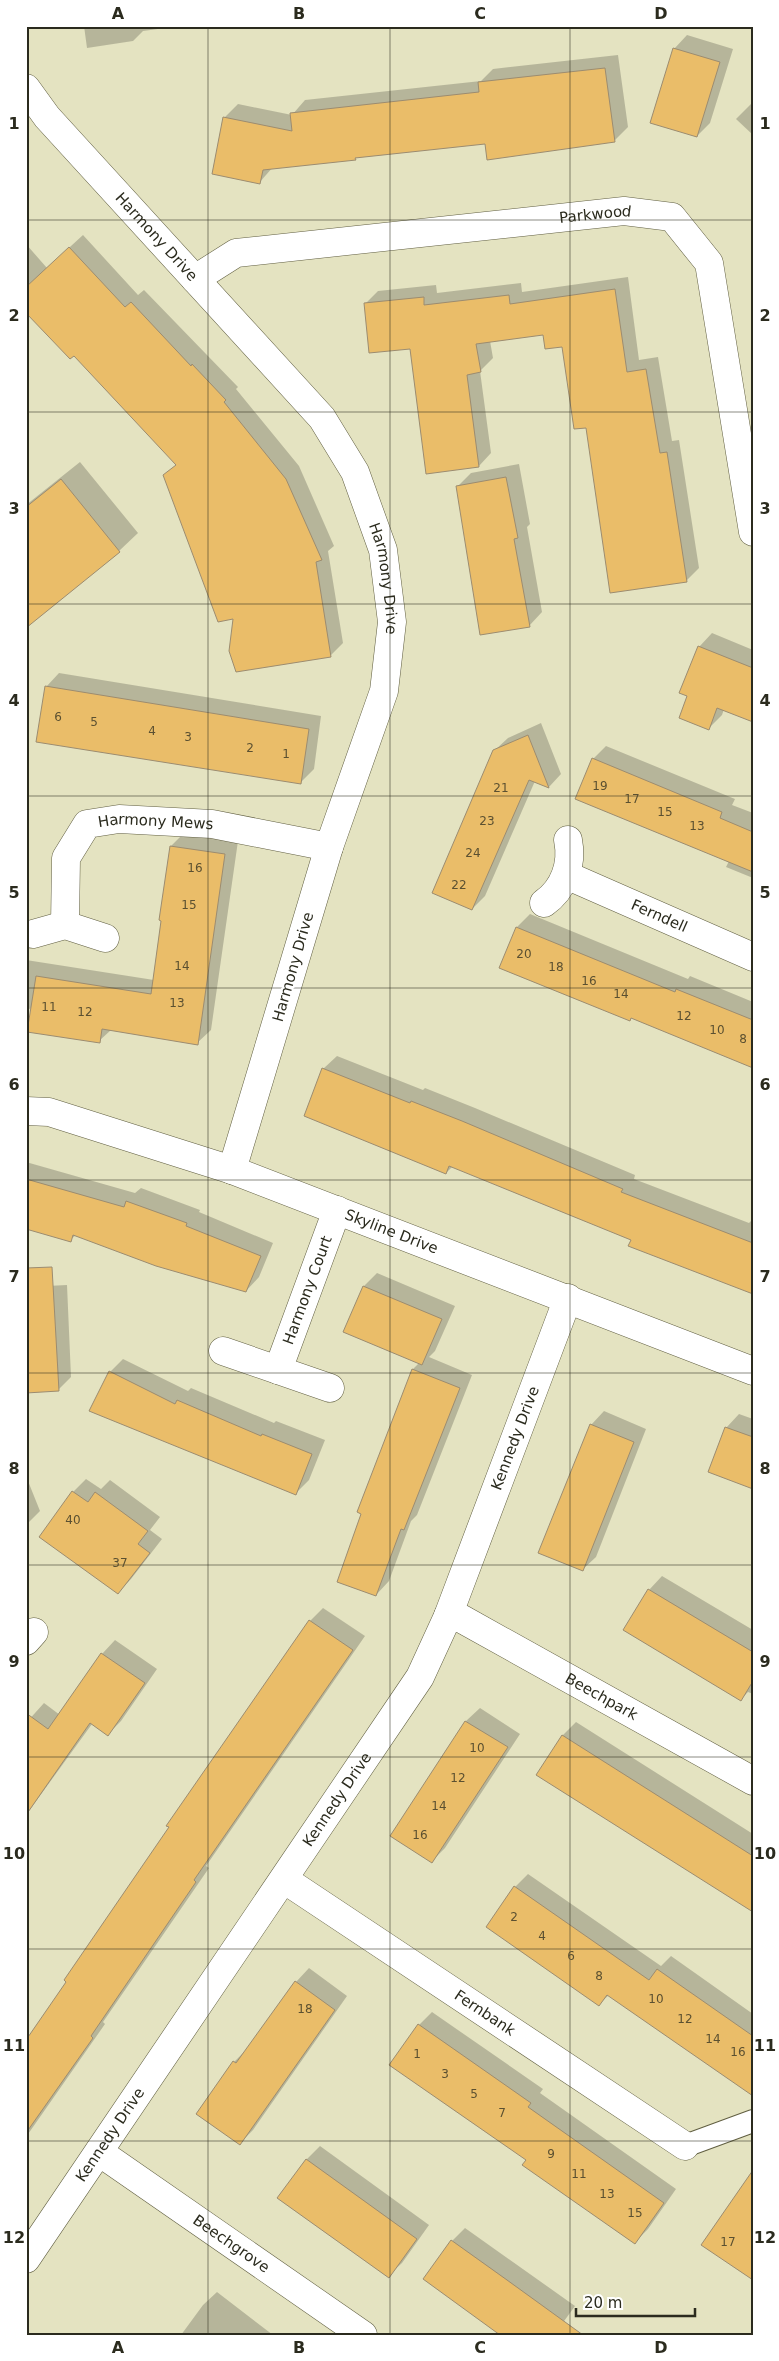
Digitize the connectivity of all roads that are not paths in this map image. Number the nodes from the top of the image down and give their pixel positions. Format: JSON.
{"nodes":[{"id":1,"x":26,"y":88,"type":"edge"},
{"id":2,"x":196,"y":278,"type":"junction"},
{"id":3,"x":753,"y":532,"type":"edge"},
{"id":4,"x":568,"y":840,"type":"dead end"},
{"id":5,"x":329,"y":847,"type":"junction"},
{"id":6,"x":566,"y":875,"type":"junction"},
{"id":7,"x":544,"y":903,"type":"dead end"},
{"id":8,"x":65,"y":925,"type":"junction"},
{"id":9,"x":32,"y":934,"type":"dead end"},
{"id":10,"x":105,"y":938,"type":"dead end"},
{"id":11,"x":753,"y":957,"type":"edge"},
{"id":12,"x":26,"y":1111,"type":"edge"},
{"id":13,"x":232,"y":1170,"type":"junction"},
{"id":14,"x":337,"y":1210,"type":"junction"},
{"id":15,"x":568,"y":1298,"type":"junction"},
{"id":16,"x":223,"y":1351,"type":"dead end"},
{"id":17,"x":278,"y":1370,"type":"junction"},
{"id":18,"x":753,"y":1371,"type":"edge"},
{"id":19,"x":330,"y":1388,"type":"dead end"},
{"id":20,"x":448,"y":1616,"type":"junction"},
{"id":21,"x":753,"y":1781,"type":"edge"},
{"id":22,"x":284,"y":1880,"type":"junction"},
{"id":23,"x":753,"y":2121,"type":"edge"},
{"id":24,"x":685,"y":2146,"type":"joint"},
{"id":25,"x":99,"y":2152,"type":"junction"},
{"id":26,"x":26,"y":2258,"type":"edge"},
{"id":27,"x":363,"y":2335,"type":"edge"}],
"edges":[{"from":1,"to":2,"type":"street","name":"Harmony Drive"},
{"from":2,"to":3,"type":"street","name":"Parkwood"},
{"from":2,"to":5,"type":"street","name":"Harmony Drive"},
{"from":4,"to":6,"type":"street"},
{"from":5,"to":8,"type":"street","name":"Harmony Mews"},
{"from":5,"to":13,"type":"street","name":"Harmony Drive"},
{"from":6,"to":7,"type":"street"},
{"from":6,"to":11,"type":"street","name":"Ferndell"},
{"from":8,"to":9,"type":"street"},
{"from":8,"to":10,"type":"street"},
{"from":12,"to":13,"type":"street","name":"Skyline Drive"},
{"from":13,"to":14,"type":"street","name":"Skyline Drive"},
{"from":14,"to":15,"type":"street","name":"Skyline Drive"},
{"from":14,"to":17,"type":"street","name":"Harmony Court"},
{"from":15,"to":18,"type":"street","name":"Skyline Drive"},
{"from":15,"to":20,"type":"street","name":"Kennedy Drive"},
{"from":16,"to":17,"type":"street"},
{"from":17,"to":19,"type":"street"},
{"from":20,"to":21,"type":"street","name":"Beechpark"},
{"from":20,"to":22,"type":"street","name":"Kennedy Drive"},
{"from":22,"to":24,"type":"street","name":"Fernbank"},
{"from":22,"to":25,"type":"street","name":"Kennedy Drive"},
{"from":23,"to":24,"type":"lane"},
{"from":25,"to":26,"type":"street","name":"Kennedy Drive"},
{"from":25,"to":27,"type":"street","name":"Beechgrove"}]}
